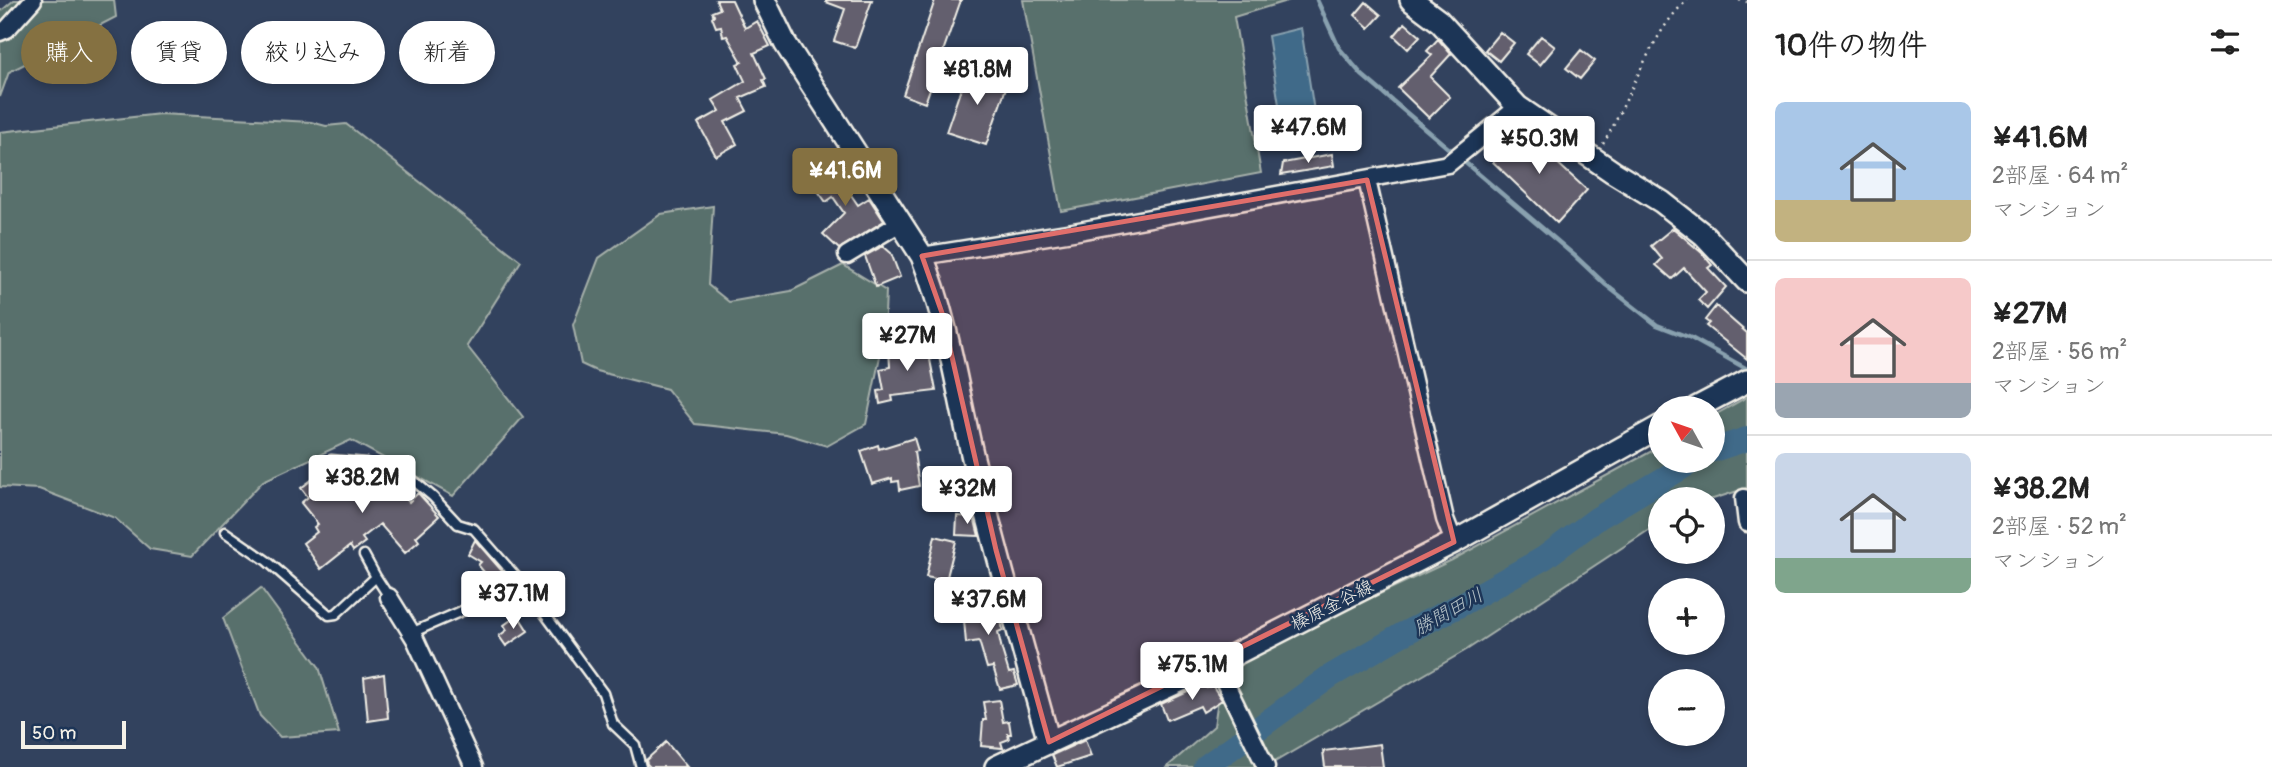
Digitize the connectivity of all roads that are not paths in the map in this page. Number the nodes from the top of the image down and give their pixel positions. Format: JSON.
{"nodes":[{"id":1,"x":33,"y":0,"type":"edge"},
{"id":2,"x":764,"y":0,"type":"edge"},
{"id":3,"x":1411,"y":0,"type":"edge"},
{"id":4,"x":0,"y":32,"type":"edge"},
{"id":5,"x":1518,"y":107,"type":"junction"},
{"id":6,"x":1367,"y":180,"type":"junction"},
{"id":7,"x":901,"y":223,"type":"junction"},
{"id":8,"x":847,"y":255,"type":"dead end"},
{"id":9,"x":922,"y":256,"type":"junction"},
{"id":10,"x":1747,"y":281,"type":"edge"},
{"id":11,"x":1747,"y":381,"type":"edge"},
{"id":12,"x":1719,"y":396,"type":"edge"},
{"id":13,"x":1648,"y":433,"type":"edge"},
{"id":14,"x":331,"y":460,"type":"dead end"},
{"id":15,"x":1744,"y":498,"type":"dead end"},
{"id":16,"x":1747,"y":523,"type":"edge"},
{"id":17,"x":225,"y":532,"type":"dead end"},
{"id":18,"x":1454,"y":542,"type":"junction"},
{"id":19,"x":364,"y":555,"type":"dead end"},
{"id":20,"x":376,"y":577,"type":"junction"},
{"id":21,"x":522,"y":585,"type":"junction"},
{"id":22,"x":389,"y":597,"type":"joint"},
{"id":23,"x":411,"y":633,"type":"junction"},
{"id":24,"x":1216,"y":664,"type":"junction"},
{"id":25,"x":1049,"y":742,"type":"junction"},
{"id":26,"x":474,"y":767,"type":"edge"},
{"id":27,"x":641,"y":767,"type":"edge"},
{"id":28,"x":996,"y":767,"type":"edge"},
{"id":29,"x":1266,"y":767,"type":"edge"}],
"edges":[{"from":1,"to":4,"type":"street"},
{"from":2,"to":7,"type":"street"},
{"from":3,"to":5,"type":"street"},
{"from":5,"to":6,"type":"street"},
{"from":5,"to":10,"type":"street"},
{"from":6,"to":9,"type":"street"},
{"from":6,"to":18,"type":"street"},
{"from":7,"to":8,"type":"street"},
{"from":7,"to":9,"type":"street"},
{"from":9,"to":25,"type":"street"},
{"from":11,"to":12,"type":"street"},
{"from":13,"to":18,"type":"street","name":"榛原金谷線"},
{"from":14,"to":21,"type":"lane"},
{"from":15,"to":16,"type":"street"},
{"from":17,"to":20,"type":"lane"},
{"from":18,"to":24,"type":"street","name":"榛原金谷線"},
{"from":19,"to":20,"type":"lane"},
{"from":20,"to":22,"type":"lane"},
{"from":21,"to":23,"type":"lane"},
{"from":21,"to":27,"type":"lane"},
{"from":22,"to":23,"type":"street"},
{"from":23,"to":26,"type":"street"},
{"from":24,"to":25,"type":"street","name":"榛原金谷線"},
{"from":24,"to":29,"type":"street"},
{"from":25,"to":28,"type":"street","name":"榛原金谷線"}]}
